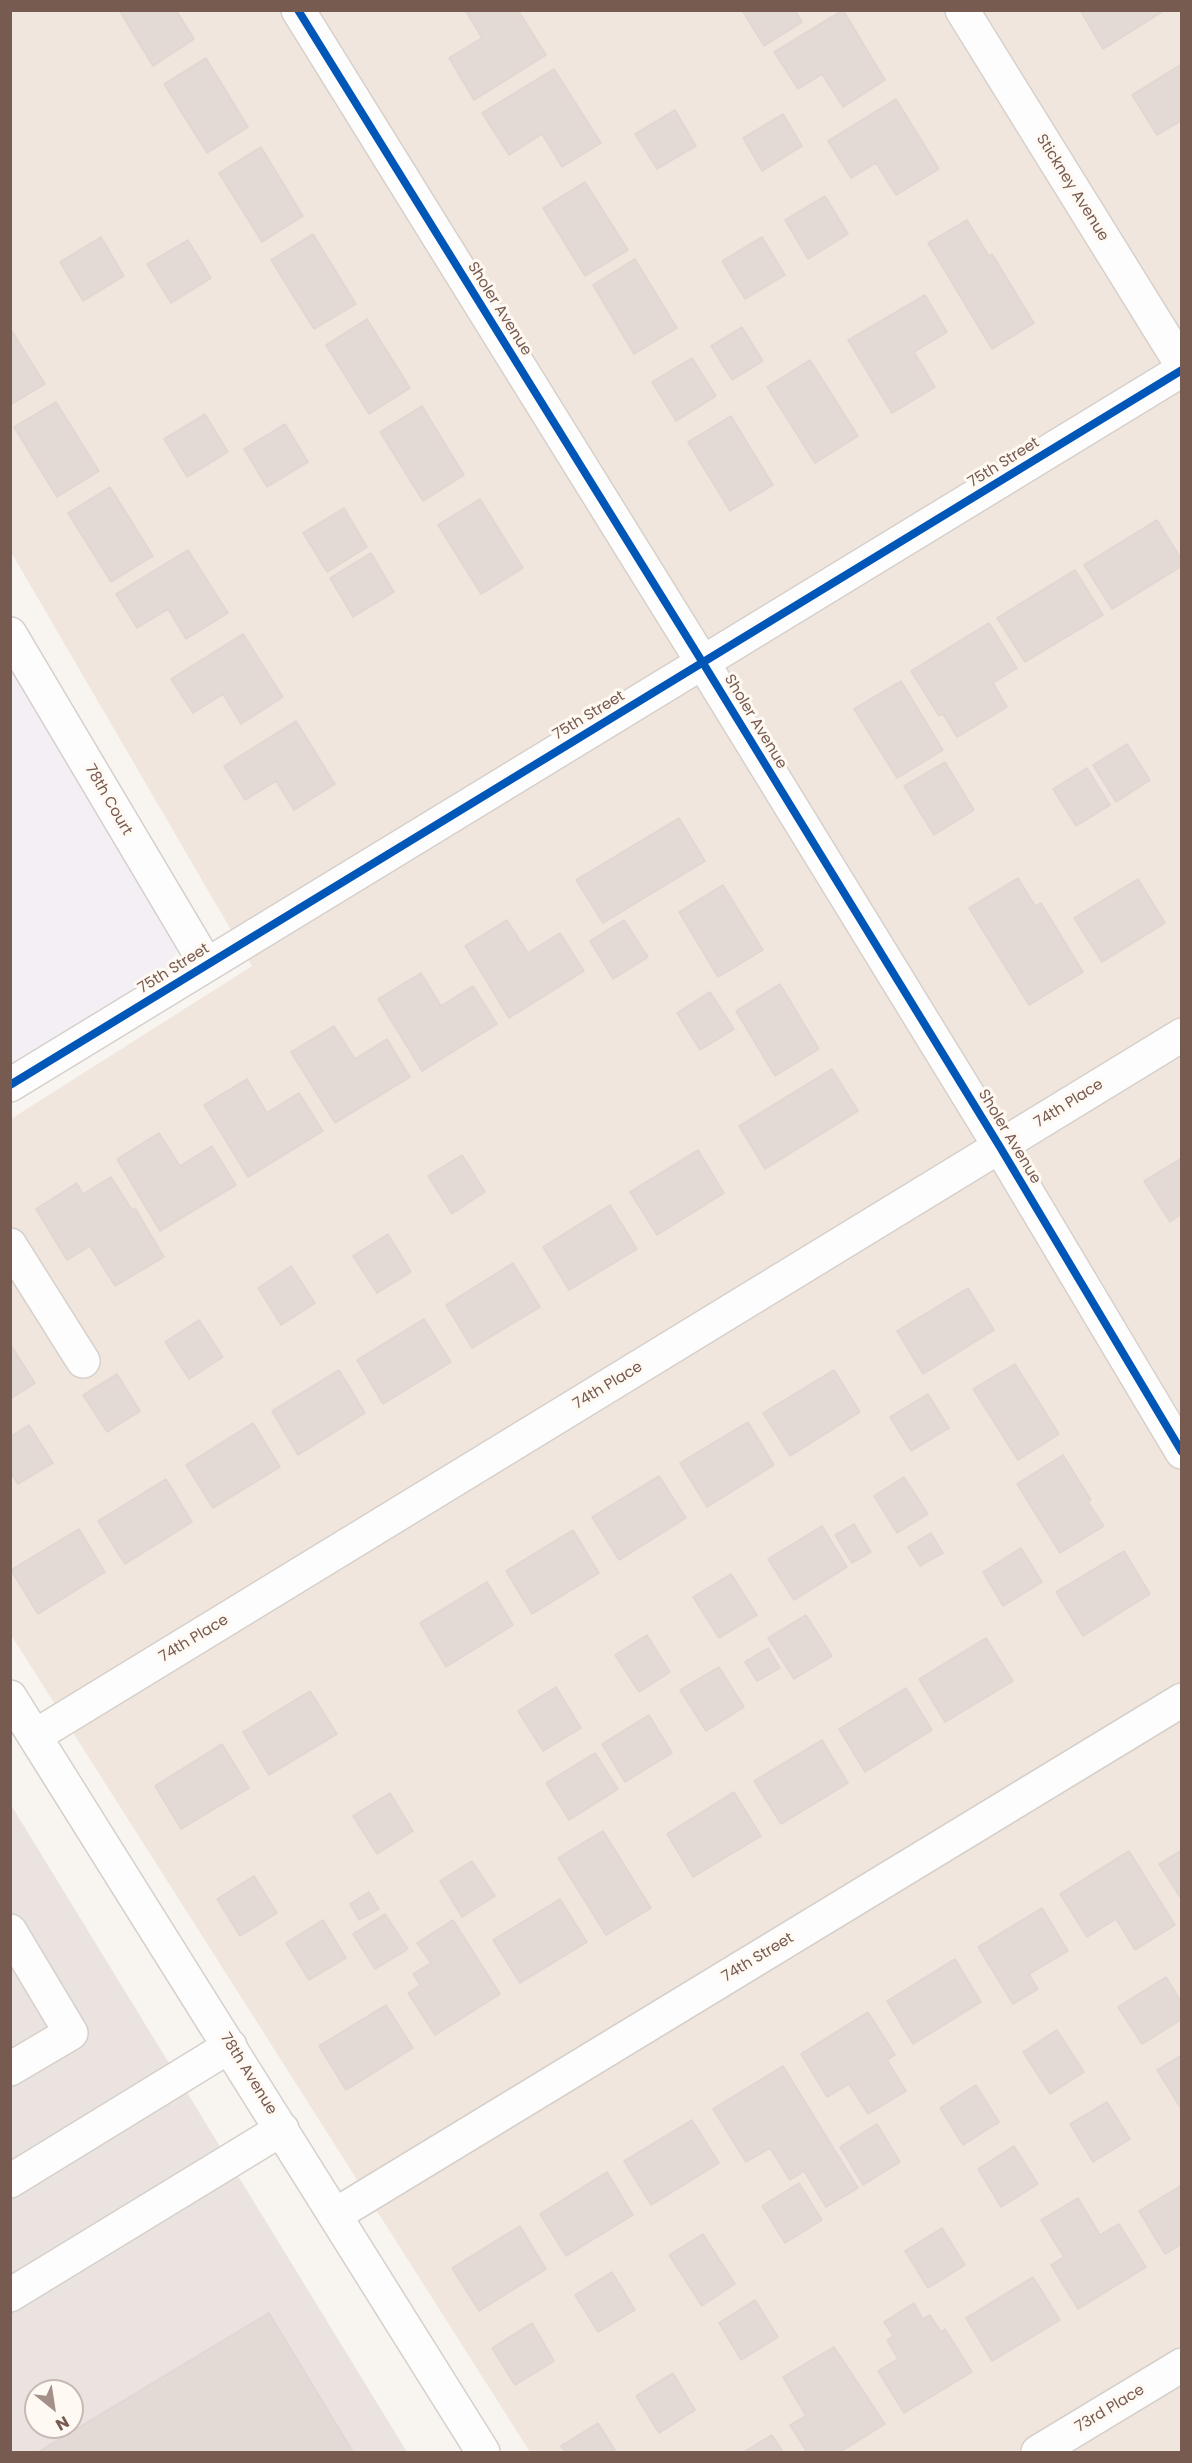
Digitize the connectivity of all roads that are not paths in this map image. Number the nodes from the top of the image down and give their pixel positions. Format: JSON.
{"nodes":[{"id":1,"x":298,"y":10,"type":"edge"},
{"id":2,"x":962,"y":10,"type":"edge"},
{"id":3,"x":1182,"y":365,"type":"edge"},
{"id":4,"x":1182,"y":370,"type":"edge"},
{"id":5,"x":10,"y":634,"type":"edge"},
{"id":6,"x":703,"y":663,"type":"junction"},
{"id":7,"x":206,"y":964,"type":"junction"},
{"id":8,"x":1182,"y":1035,"type":"edge"},
{"id":9,"x":10,"y":1085,"type":"edge"},
{"id":10,"x":1000,"y":1146,"type":"junction"},
{"id":11,"x":10,"y":1245,"type":"edge"},
{"id":12,"x":83,"y":1361,"type":"dead end"},
{"id":13,"x":1182,"y":1452,"type":"edge"},
{"id":14,"x":10,"y":1697,"type":"edge"},
{"id":15,"x":1182,"y":1700,"type":"edge"},
{"id":16,"x":35,"y":1736,"type":"junction"},
{"id":17,"x":10,"y":1931,"type":"edge"},
{"id":18,"x":230,"y":2046,"type":"junction"},
{"id":19,"x":10,"y":2069,"type":"edge"},
{"id":20,"x":282,"y":2129,"type":"junction"},
{"id":21,"x":10,"y":2181,"type":"edge"},
{"id":22,"x":334,"y":2215,"type":"junction"},
{"id":23,"x":10,"y":2295,"type":"edge"},
{"id":24,"x":1182,"y":2365,"type":"edge"},
{"id":25,"x":483,"y":2452,"type":"edge"},
{"id":26,"x":1038,"y":2452,"type":"edge"}],
"edges":[{"from":1,"to":6,"type":"street","name":"Sholer Avenue"},
{"from":2,"to":3,"type":"street","name":"Stickney Avenue"},
{"from":4,"to":6,"type":"street","name":"75th Street"},
{"from":5,"to":7,"type":"street","name":"78th Court"},
{"from":6,"to":7,"type":"street","name":"75th Street"},
{"from":6,"to":10,"type":"street","name":"Sholer Avenue"},
{"from":7,"to":9,"type":"street","name":"75th Street"},
{"from":8,"to":10,"type":"street","name":"74th Place"},
{"from":10,"to":13,"type":"street","name":"Sholer Avenue"},
{"from":10,"to":16,"type":"street","name":"74th Place"},
{"from":11,"to":12,"type":"street"},
{"from":14,"to":16,"type":"street","name":"78th Avenue"},
{"from":15,"to":22,"type":"street","name":"74th Street"},
{"from":16,"to":18,"type":"street","name":"78th Avenue"},
{"from":17,"to":19,"type":"street"},
{"from":18,"to":20,"type":"street","name":"78th Avenue"},
{"from":18,"to":21,"type":"street"},
{"from":20,"to":22,"type":"street","name":"78th Avenue"},
{"from":20,"to":23,"type":"street"},
{"from":22,"to":25,"type":"street","name":"78th Avenue"},
{"from":24,"to":26,"type":"street","name":"73rd Place"}]}
